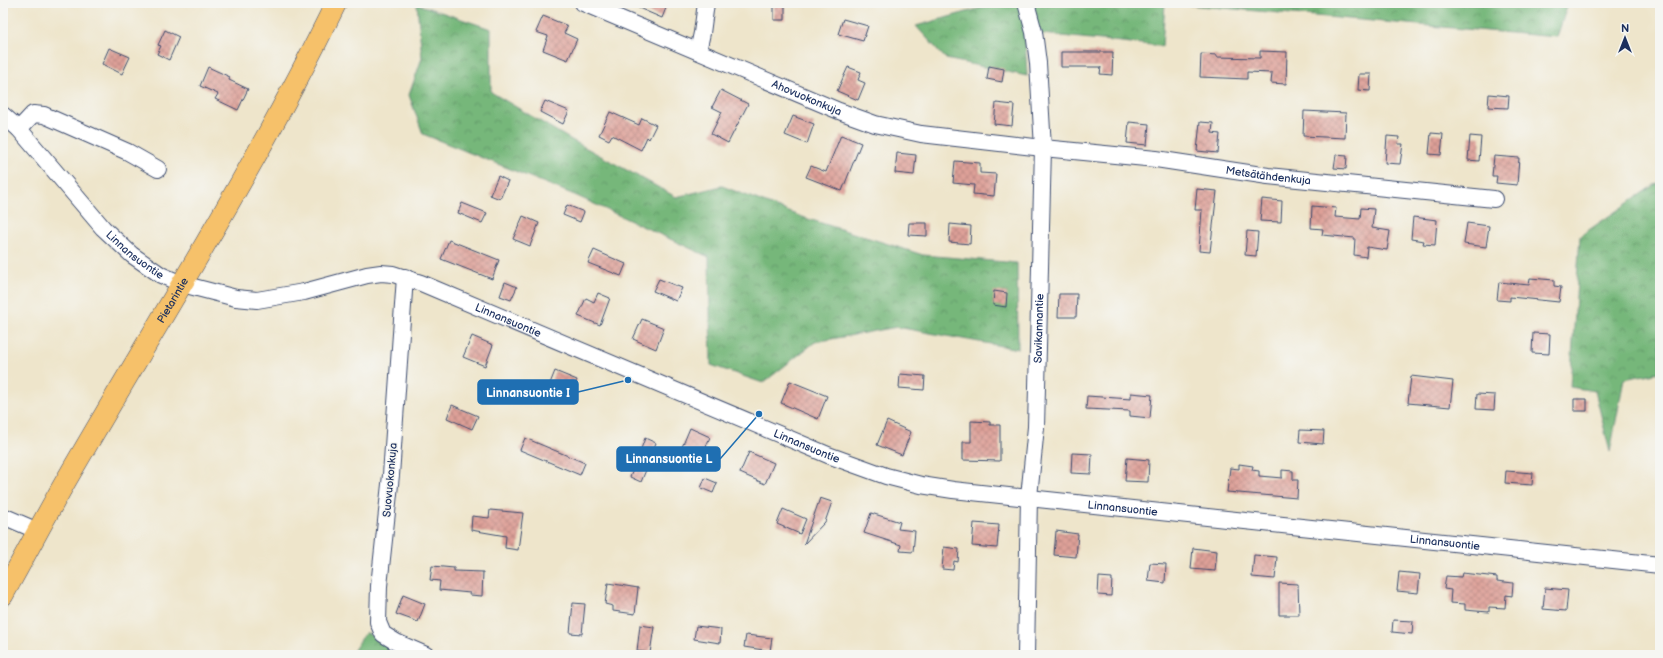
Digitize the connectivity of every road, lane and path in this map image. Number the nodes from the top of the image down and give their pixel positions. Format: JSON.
{"nodes":[{"id":1,"x":336,"y":3,"type":"edge"},
{"id":2,"x":582,"y":3,"type":"edge"},
{"id":3,"x":706,"y":3,"type":"edge"},
{"id":4,"x":1026,"y":3,"type":"edge"},
{"id":5,"x":698,"y":51,"type":"junction"},
{"id":6,"x":3,"y":115,"type":"edge"},
{"id":7,"x":18,"y":130,"type":"junction"},
{"id":8,"x":1043,"y":148,"type":"junction"},
{"id":9,"x":158,"y":169,"type":"dead end"},
{"id":10,"x":1494,"y":199,"type":"dead end"},
{"id":11,"x":405,"y":278,"type":"junction"},
{"id":12,"x":182,"y":284,"type":"junction"},
{"id":13,"x":1029,"y":497,"type":"junction"},
{"id":14,"x":3,"y":516,"type":"edge"},
{"id":15,"x":38,"y":531,"type":"junction"},
{"id":16,"x":1660,"y":565,"type":"edge"},
{"id":17,"x":3,"y":595,"type":"edge"},
{"id":18,"x":426,"y":655,"type":"edge"},
{"id":19,"x":1026,"y":655,"type":"edge"}],
"edges":[{"from":1,"to":12,"type":"main road","name":"Pietarintie"},
{"from":2,"to":5,"type":"street","name":"Ahovuokonkuja"},
{"from":3,"to":5,"type":"street"},
{"from":4,"to":8,"type":"street","name":"Savikannantie"},
{"from":5,"to":8,"type":"street","name":"Ahovuokonkuja"},
{"from":6,"to":7,"type":"street","name":"Linnansuontie"},
{"from":7,"to":9,"type":"street"},
{"from":7,"to":12,"type":"street","name":"Linnansuontie"},
{"from":8,"to":10,"type":"street","name":"Metsätähdenkuja"},
{"from":8,"to":13,"type":"street","name":"Savikannantie"},
{"from":11,"to":12,"type":"street","name":"Linnansuontie"},
{"from":11,"to":13,"type":"street","name":"Linnansuontie"},
{"from":11,"to":18,"type":"street","name":"Suovuokonkuja"},
{"from":12,"to":15,"type":"main road","name":"Pietarintie"},
{"from":13,"to":16,"type":"street","name":"Linnansuontie"},
{"from":13,"to":19,"type":"street","name":"Savikannantie"},
{"from":14,"to":15,"type":"street"},
{"from":15,"to":17,"type":"main road","name":"Pietarintie"}]}
